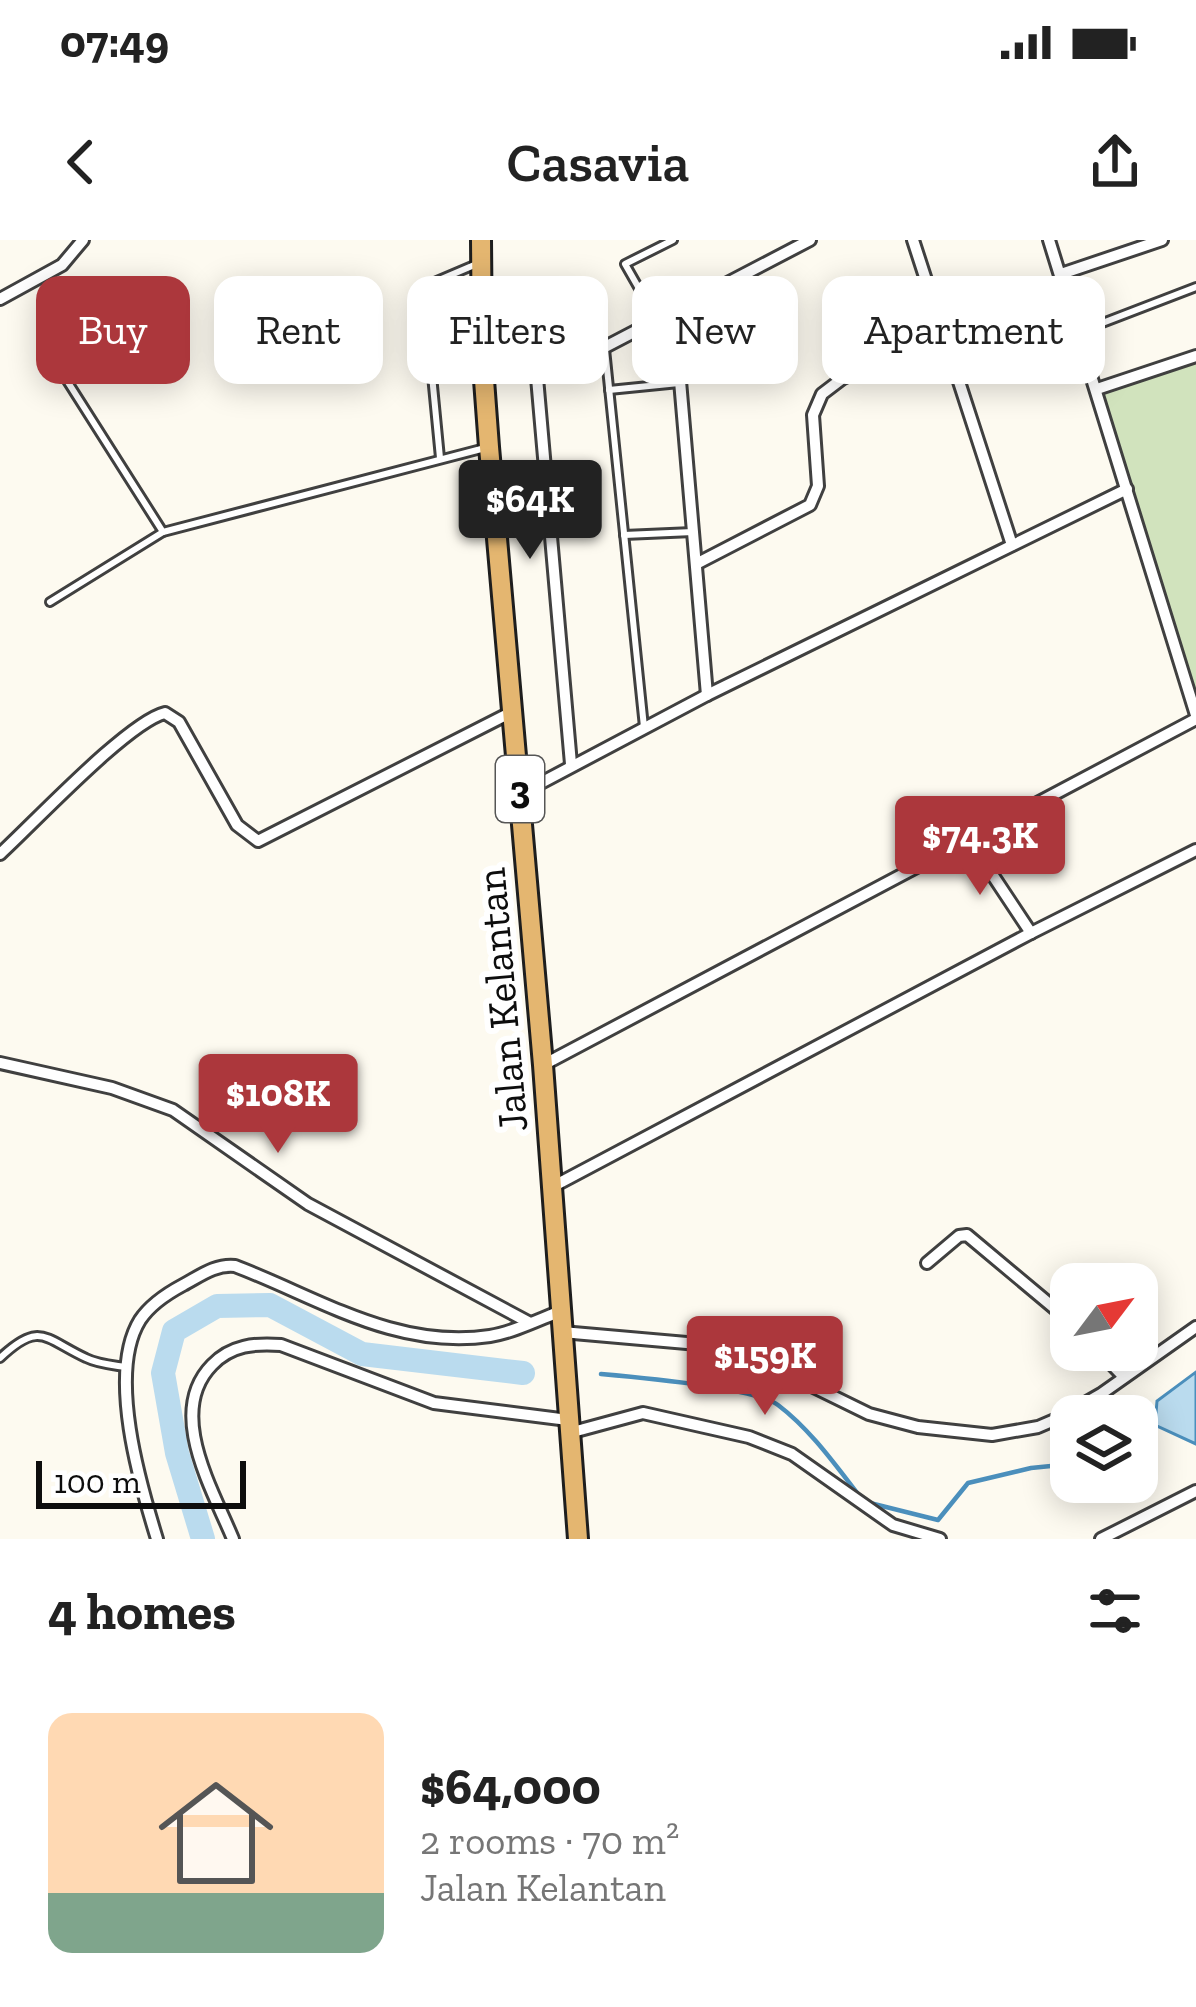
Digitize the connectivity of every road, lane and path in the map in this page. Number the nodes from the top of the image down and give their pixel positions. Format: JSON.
{"nodes":[{"id":1,"x":82,"y":240,"type":"edge"},
{"id":2,"x":482,"y":240,"type":"edge"},
{"id":3,"x":673,"y":240,"type":"edge"},
{"id":4,"x":810,"y":240,"type":"edge"},
{"id":5,"x":913,"y":240,"type":"edge"},
{"id":6,"x":1049,"y":240,"type":"edge"},
{"id":7,"x":1115,"y":240,"type":"edge"},
{"id":8,"x":1162,"y":240,"type":"edge"},
{"id":9,"x":1120,"y":254,"type":"junction"},
{"id":10,"x":482,"y":262,"type":"junction"},
{"id":11,"x":1061,"y":274,"type":"joint"},
{"id":12,"x":482,"y":276,"type":"edge"},
{"id":13,"x":741,"y":276,"type":"edge"},
{"id":14,"x":924,"y":276,"type":"edge"},
{"id":15,"x":632,"y":277,"type":"edge"},
{"id":16,"x":1196,"y":287,"type":"edge"},
{"id":17,"x":0,"y":299,"type":"edge"},
{"id":18,"x":1105,"y":322,"type":"edge"},
{"id":19,"x":1196,"y":356,"type":"edge"},
{"id":20,"x":608,"y":379,"type":"edge"},
{"id":21,"x":69,"y":384,"type":"edge"},
{"id":22,"x":484,"y":384,"type":"edge"},
{"id":23,"x":538,"y":384,"type":"edge"},
{"id":24,"x":664,"y":384,"type":"edge"},
{"id":25,"x":682,"y":384,"type":"edge"},
{"id":26,"x":835,"y":384,"type":"edge"},
{"id":27,"x":958,"y":384,"type":"edge"},
{"id":28,"x":1095,"y":384,"type":"edge"},
{"id":29,"x":1096,"y":389,"type":"junction"},
{"id":30,"x":609,"y":390,"type":"junction"},
{"id":31,"x":489,"y":447,"type":"junction"},
{"id":32,"x":440,"y":458,"type":"junction"},
{"id":33,"x":1127,"y":489,"type":"junction"},
{"id":34,"x":163,"y":532,"type":"junction"},
{"id":35,"x":694,"y":532,"type":"junction"},
{"id":36,"x":624,"y":535,"type":"junction"},
{"id":37,"x":1012,"y":545,"type":"junction"},
{"id":38,"x":696,"y":564,"type":"junction"},
{"id":39,"x":50,"y":602,"type":"dead end"},
{"id":40,"x":707,"y":695,"type":"junction"},
{"id":41,"x":512,"y":712,"type":"junction"},
{"id":42,"x":1196,"y":717,"type":"edge"},
{"id":43,"x":644,"y":727,"type":"junction"},
{"id":44,"x":571,"y":764,"type":"junction"},
{"id":45,"x":520,"y":794,"type":"junction"},
{"id":46,"x":968,"y":838,"type":"junction"},
{"id":47,"x":1196,"y":850,"type":"edge"},
{"id":48,"x":0,"y":854,"type":"edge"},
{"id":49,"x":1031,"y":932,"type":"junction"},
{"id":50,"x":0,"y":1063,"type":"edge"},
{"id":51,"x":543,"y":1065,"type":"junction"},
{"id":52,"x":552,"y":1187,"type":"junction"},
{"id":53,"x":927,"y":1263,"type":"dead end"},
{"id":54,"x":1050,"y":1302,"type":"edge"},
{"id":55,"x":561,"y":1311,"type":"junction"},
{"id":56,"x":530,"y":1323,"type":"junction"},
{"id":57,"x":1196,"y":1327,"type":"edge"},
{"id":58,"x":562,"y":1335,"type":"junction"},
{"id":59,"x":0,"y":1358,"type":"edge"},
{"id":60,"x":129,"y":1367,"type":"junction"},
{"id":61,"x":1118,"y":1371,"type":"edge"},
{"id":62,"x":1123,"y":1376,"type":"junction"},
{"id":63,"x":568,"y":1423,"type":"junction"},
{"id":64,"x":1196,"y":1491,"type":"edge"},
{"id":65,"x":157,"y":1539,"type":"edge"},
{"id":66,"x":232,"y":1539,"type":"edge"},
{"id":67,"x":578,"y":1539,"type":"edge"},
{"id":68,"x":940,"y":1539,"type":"edge"},
{"id":69,"x":1101,"y":1539,"type":"edge"}],
"edges":[{"from":1,"to":17,"type":"street"},
{"from":2,"to":10,"type":"highway","name":"Jalan Kelantan","number":"3"},
{"from":3,"to":15,"type":"lane"},
{"from":4,"to":13,"type":"street"},
{"from":5,"to":14,"type":"street"},
{"from":6,"to":11,"type":"street"},
{"from":7,"to":9,"type":"lane"},
{"from":8,"to":9,"type":"street"},
{"from":9,"to":11,"type":"street"},
{"from":10,"to":12,"type":"highway","name":"Jalan Kelantan","number":"3"},
{"from":10,"to":32,"type":"lane"},
{"from":16,"to":18,"type":"lane"},
{"from":19,"to":29,"type":"street"},
{"from":20,"to":30,"type":"lane"},
{"from":21,"to":34,"type":"lane"},
{"from":22,"to":31,"type":"highway","name":"Jalan Kelantan","number":"3"},
{"from":23,"to":44,"type":"street"},
{"from":24,"to":30,"type":"lane"},
{"from":25,"to":35,"type":"street"},
{"from":26,"to":38,"type":"street"},
{"from":27,"to":37,"type":"street"},
{"from":28,"to":29,"type":"street"},
{"from":29,"to":33,"type":"street"},
{"from":30,"to":36,"type":"lane"},
{"from":31,"to":32,"type":"lane"},
{"from":31,"to":41,"type":"highway","name":"Jalan Kelantan","number":"3"},
{"from":32,"to":34,"type":"lane"},
{"from":33,"to":37,"type":"street"},
{"from":33,"to":42,"type":"street"},
{"from":34,"to":39,"type":"lane"},
{"from":35,"to":36,"type":"lane"},
{"from":35,"to":38,"type":"street"},
{"from":36,"to":43,"type":"lane"},
{"from":37,"to":40,"type":"street"},
{"from":38,"to":40,"type":"street"},
{"from":40,"to":43,"type":"street"},
{"from":41,"to":45,"type":"highway","name":"Jalan Kelantan","number":"3"},
{"from":41,"to":48,"type":"street"},
{"from":42,"to":46,"type":"street"},
{"from":43,"to":44,"type":"street"},
{"from":44,"to":45,"type":"street"},
{"from":45,"to":51,"type":"highway","name":"Jalan Kelantan","number":"3"},
{"from":46,"to":49,"type":"street"},
{"from":46,"to":51,"type":"street"},
{"from":47,"to":49,"type":"street"},
{"from":49,"to":52,"type":"street"},
{"from":50,"to":56,"type":"street"},
{"from":51,"to":52,"type":"highway","name":"Jalan Kelantan","number":"3"},
{"from":52,"to":55,"type":"highway","name":"Jalan Kelantan","number":"3"},
{"from":53,"to":54,"type":"street"},
{"from":55,"to":56,"type":"street"},
{"from":55,"to":58,"type":"highway","name":"Jalan Kelantan","number":"3"},
{"from":56,"to":60,"type":"street"},
{"from":57,"to":62,"type":"street"},
{"from":58,"to":62,"type":"street"},
{"from":58,"to":63,"type":"highway","name":"Jalan Kelantan","number":"3"},
{"from":59,"to":60,"type":"lane"},
{"from":60,"to":65,"type":"street"},
{"from":61,"to":62,"type":"street"},
{"from":63,"to":66,"type":"street"},
{"from":63,"to":67,"type":"highway","name":"Jalan Kelantan","number":"3"},
{"from":63,"to":68,"type":"street"},
{"from":64,"to":69,"type":"street"}]}
